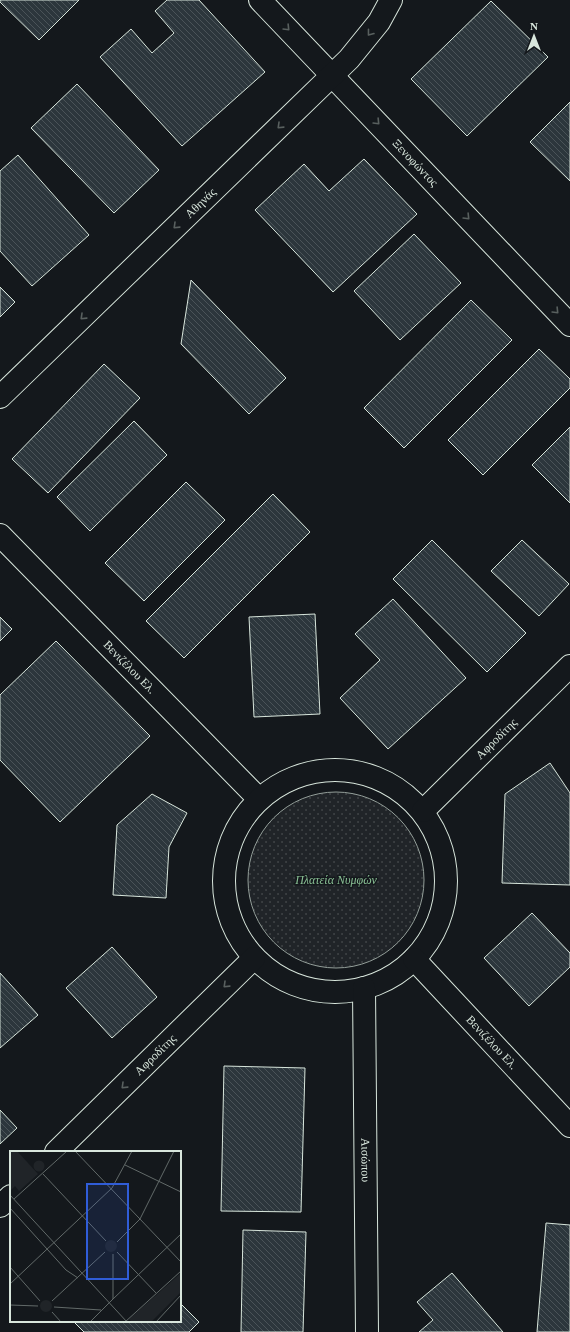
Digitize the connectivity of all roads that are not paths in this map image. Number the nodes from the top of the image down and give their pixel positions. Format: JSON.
{"nodes":[{"id":1,"x":260,"y":0,"type":"edge"},
{"id":2,"x":391,"y":0,"type":"edge"},
{"id":3,"x":332,"y":75,"type":"junction"},
{"id":4,"x":570,"y":325,"type":"edge"},
{"id":5,"x":0,"y":397,"type":"edge"},
{"id":6,"x":0,"y":535,"type":"edge"},
{"id":7,"x":570,"y":666,"type":"edge"},
{"id":8,"x":260,"y":799,"type":"junction"},
{"id":9,"x":422,"y":811,"type":"junction"},
{"id":10,"x":254,"y":958,"type":"junction"},
{"id":11,"x":414,"y":959,"type":"junction"},
{"id":12,"x":364,"y":988,"type":"junction"},
{"id":13,"x":570,"y":1126,"type":"edge"},
{"id":14,"x":57,"y":1151,"type":"edge"},
{"id":15,"x":10,"y":1197,"type":"edge"},
{"id":16,"x":0,"y":1206,"type":"edge"},
{"id":17,"x":367,"y":1332,"type":"edge"}],
"edges":[{"from":1,"to":3,"type":"street","name":"Ξενοφώντος","one_way":true},
{"from":2,"to":3,"type":"street","name":"Αθηνάς","one_way":true},
{"from":3,"to":4,"type":"street","name":"Ξενοφώντος","one_way":true},
{"from":3,"to":5,"type":"street","name":"Αθηνάς","one_way":true},
{"from":6,"to":8,"type":"street","name":"Βενιζέλου Ελ."},
{"from":7,"to":9,"type":"street","name":"Αφροδίτης"},
{"from":8,"to":9,"type":"street"},
{"from":8,"to":10,"type":"street"},
{"from":9,"to":11,"type":"street"},
{"from":10,"to":12,"type":"street"},
{"from":10,"to":14,"type":"street","name":"Αφροδίτης","one_way":true},
{"from":11,"to":12,"type":"street"},
{"from":11,"to":13,"type":"street","name":"Βενιζέλου Ελ."},
{"from":12,"to":17,"type":"street","name":"Αισώπου"},
{"from":15,"to":16,"type":"street"}]}
